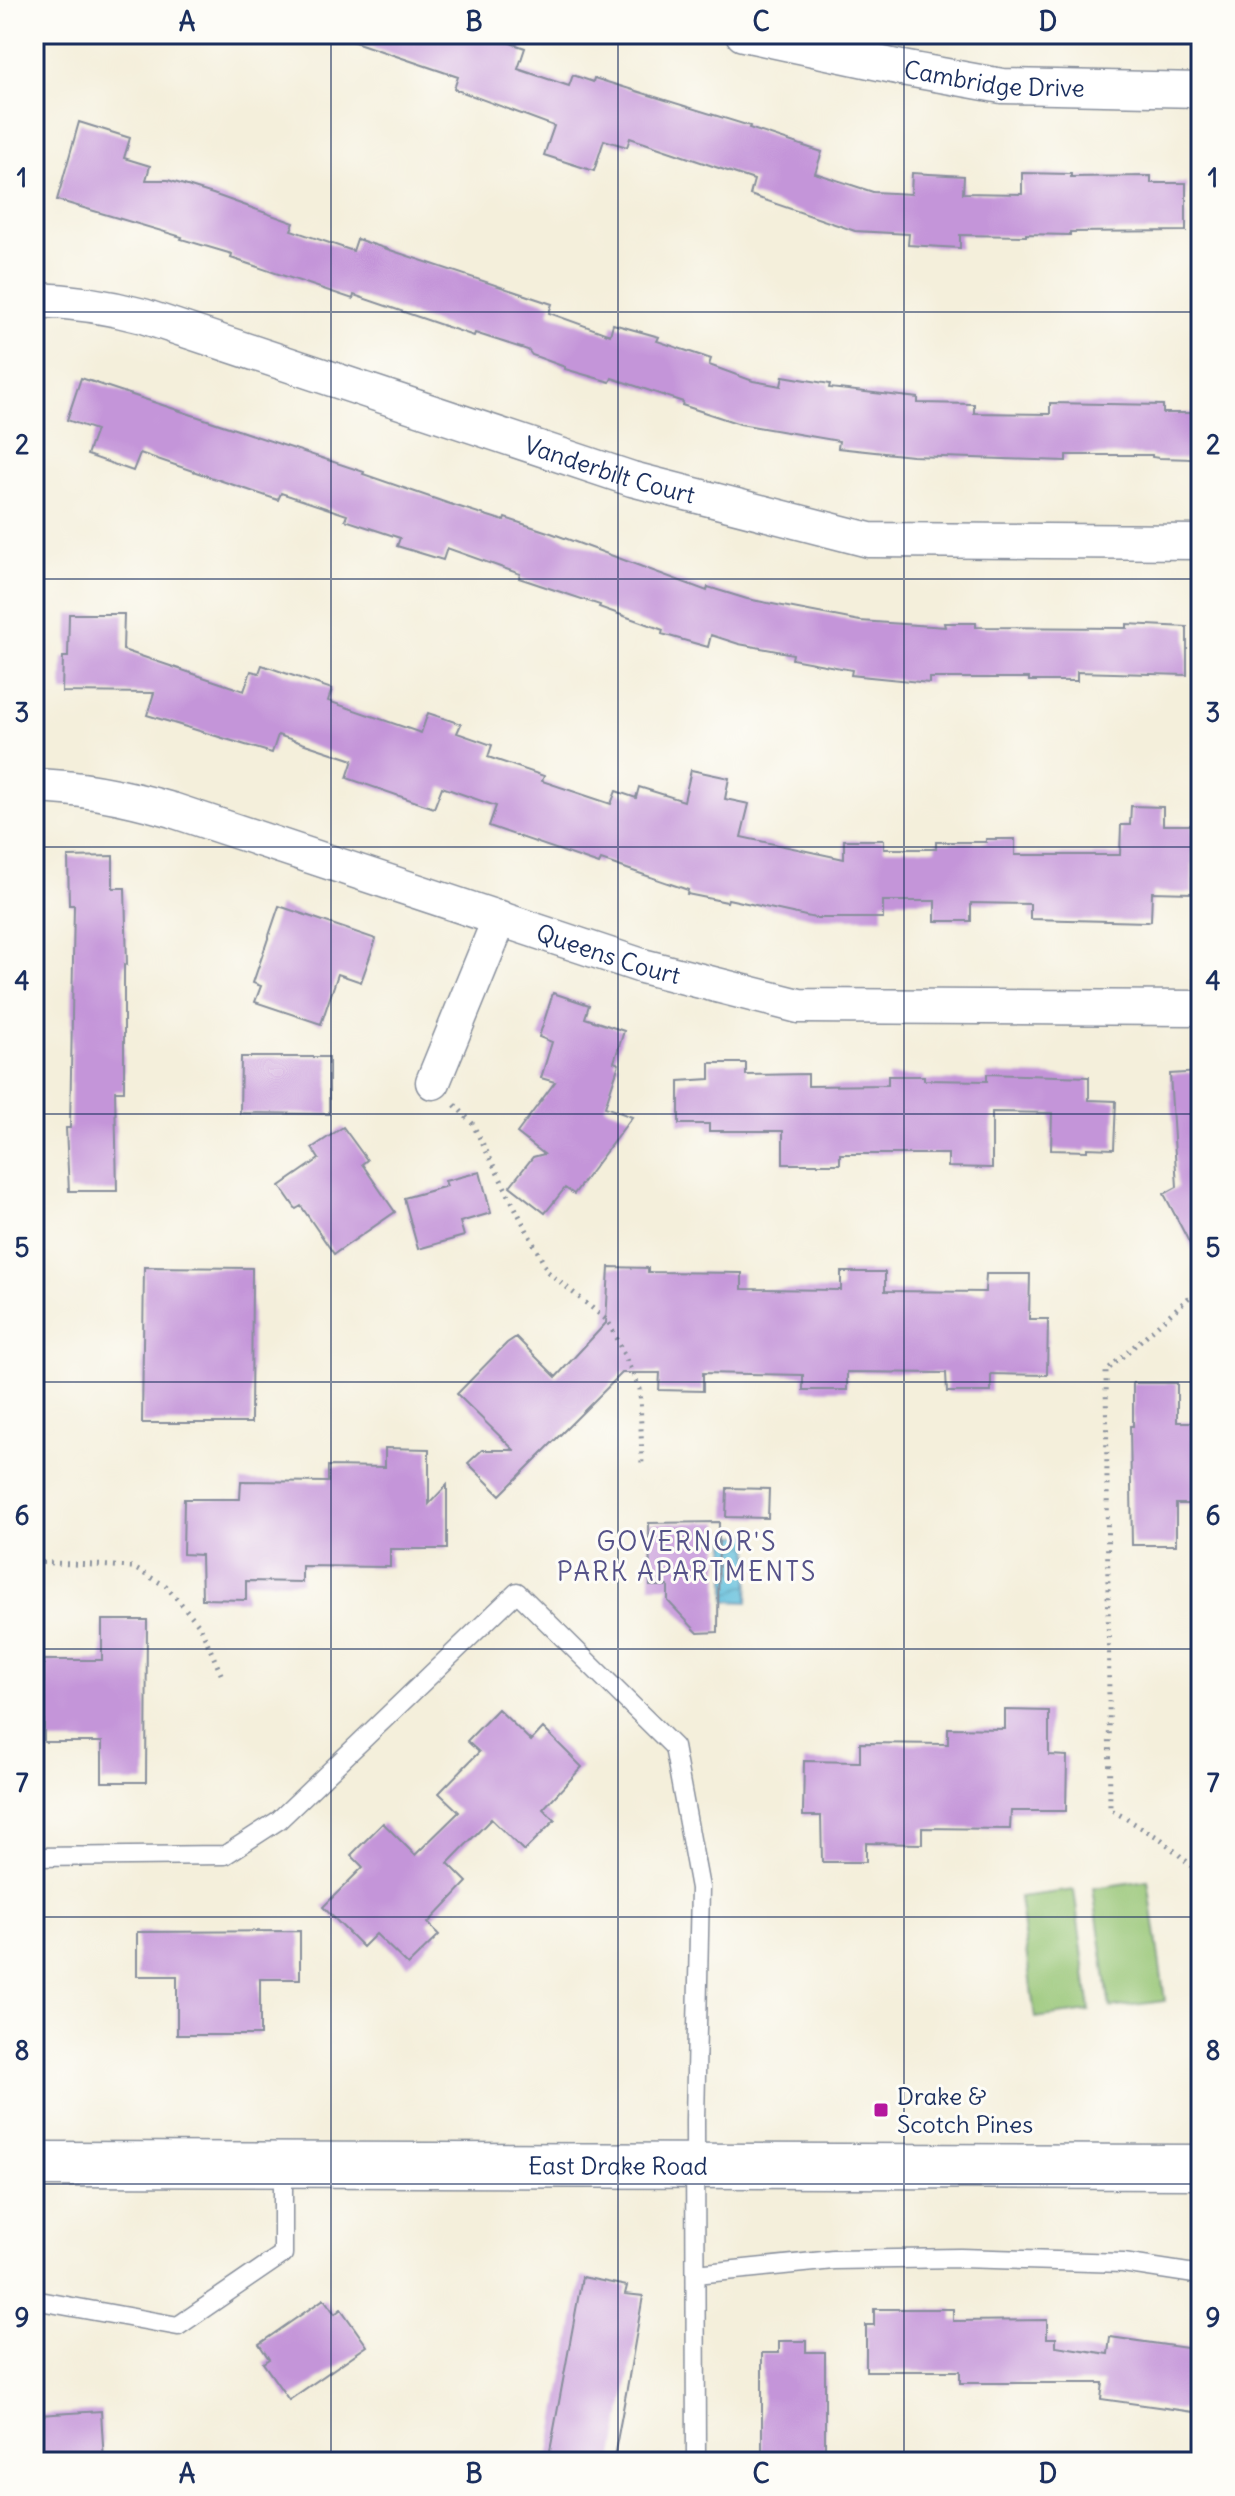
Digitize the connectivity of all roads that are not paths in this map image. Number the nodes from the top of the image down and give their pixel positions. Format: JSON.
{"nodes":[{"id":1,"x":743,"y":34,"type":"edge"},
{"id":2,"x":1201,"y":90,"type":"edge"},
{"id":3,"x":34,"y":300,"type":"edge"},
{"id":4,"x":1201,"y":542,"type":"edge"},
{"id":5,"x":34,"y":786,"type":"edge"},
{"id":6,"x":500,"y":918,"type":"junction"},
{"id":7,"x":1201,"y":1008,"type":"edge"},
{"id":8,"x":433,"y":1082,"type":"road end"},
{"id":9,"x":34,"y":1857,"type":"edge"},
{"id":10,"x":34,"y":2164,"type":"edge"},
{"id":11,"x":283,"y":2165,"type":"junction"},
{"id":12,"x":696,"y":2166,"type":"junction"},
{"id":13,"x":1201,"y":2167,"type":"edge"},
{"id":14,"x":696,"y":2274,"type":"junction"},
{"id":15,"x":1201,"y":2275,"type":"edge"},
{"id":16,"x":34,"y":2300,"type":"edge"},
{"id":17,"x":696,"y":2462,"type":"edge"}],
"edges":[{"from":1,"to":2,"type":"street","name":"Cambridge Drive"},
{"from":3,"to":4,"type":"street","name":"Vanderbilt Court"},
{"from":5,"to":6,"type":"street","name":"Queens Court"},
{"from":6,"to":7,"type":"street","name":"Queens Court"},
{"from":6,"to":8,"type":"street"},
{"from":9,"to":12,"type":"lane"},
{"from":10,"to":11,"type":"main road","name":"East Drake Road"},
{"from":11,"to":12,"type":"main road","name":"East Drake Road"},
{"from":11,"to":16,"type":"lane"},
{"from":12,"to":13,"type":"main road","name":"East Drake Road"},
{"from":12,"to":14,"type":"lane"},
{"from":14,"to":15,"type":"lane"},
{"from":14,"to":17,"type":"lane"}]}
